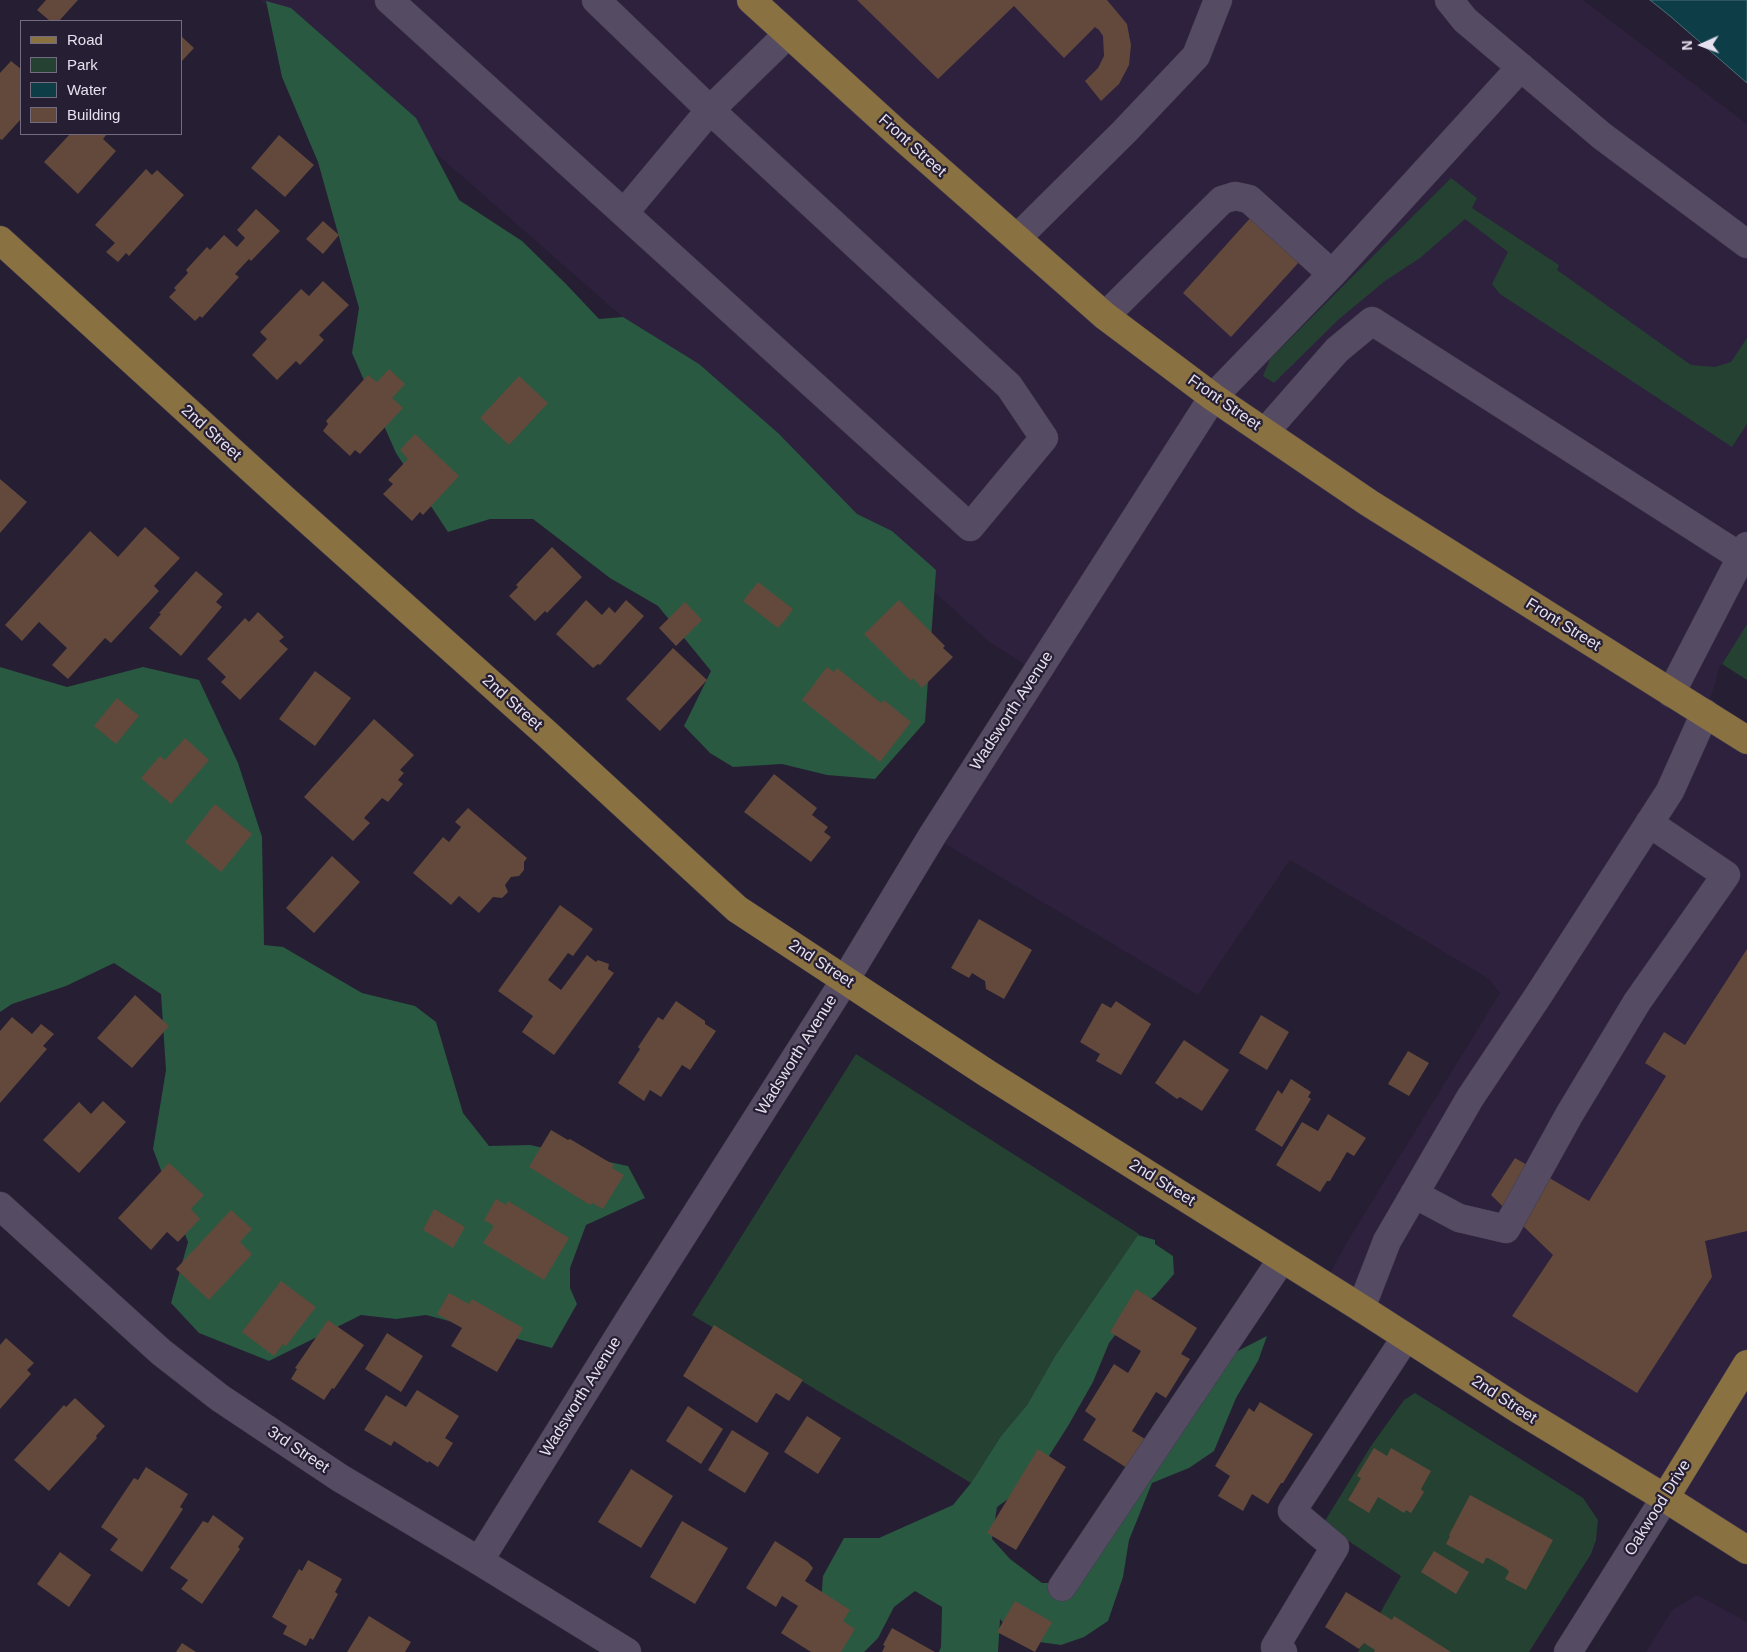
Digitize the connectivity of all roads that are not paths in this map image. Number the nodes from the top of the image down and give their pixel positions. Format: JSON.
{"nodes":[{"id":1,"x":389,"y":0,"type":"edge"},
{"id":2,"x":596,"y":0,"type":"edge"},
{"id":3,"x":751,"y":0,"type":"edge"},
{"id":4,"x":1218,"y":0,"type":"edge"},
{"id":5,"x":1449,"y":0,"type":"edge"},
{"id":6,"x":788,"y":34,"type":"junction"},
{"id":7,"x":1520,"y":67,"type":"junction"},
{"id":8,"x":710,"y":110,"type":"junction"},
{"id":9,"x":624,"y":213,"type":"junction"},
{"id":10,"x":1017,"y":238,"type":"junction"},
{"id":11,"x":0,"y":240,"type":"edge"},
{"id":12,"x":1747,"y":244,"type":"edge"},
{"id":13,"x":1332,"y":274,"type":"junction"},
{"id":14,"x":1105,"y":316,"type":"junction"},
{"id":15,"x":1213,"y":397,"type":"junction"},
{"id":16,"x":1265,"y":432,"type":"junction"},
{"id":17,"x":1744,"y":551,"type":"edge"},
{"id":18,"x":1671,"y":693,"type":"junction"},
{"id":19,"x":1705,"y":713,"type":"junction"},
{"id":20,"x":1747,"y":740,"type":"edge"},
{"id":21,"x":1649,"y":823,"type":"junction"},
{"id":22,"x":845,"y":980,"type":"junction"},
{"id":23,"x":1414,"y":1194,"type":"junction"},
{"id":24,"x":0,"y":1206,"type":"edge"},
{"id":25,"x":1282,"y":1259,"type":"junction"},
{"id":26,"x":1361,"y":1308,"type":"junction"},
{"id":27,"x":1406,"y":1337,"type":"junction"},
{"id":28,"x":1747,"y":1364,"type":"edge"},
{"id":29,"x":1665,"y":1498,"type":"junction"},
{"id":30,"x":1747,"y":1550,"type":"edge"},
{"id":31,"x":479,"y":1561,"type":"junction"},
{"id":32,"x":1062,"y":1586,"type":"dead end"},
{"id":33,"x":613,"y":1648,"type":"edge"},
{"id":34,"x":1283,"y":1652,"type":"edge"},
{"id":35,"x":1568,"y":1652,"type":"edge"}],
"edges":[{"from":1,"to":9,"type":"street"},
{"from":2,"to":8,"type":"street"},
{"from":3,"to":6,"type":"main road","name":"Front Street"},
{"from":4,"to":10,"type":"street"},
{"from":5,"to":7,"type":"street"},
{"from":6,"to":8,"type":"street"},
{"from":6,"to":10,"type":"main road","name":"Front Street"},
{"from":7,"to":12,"type":"street"},
{"from":7,"to":13,"type":"street","name":"Wadsworth Avenue"},
{"from":8,"to":9,"type":"street"},
{"from":8,"to":9,"type":"street"},
{"from":10,"to":14,"type":"main road","name":"Front Street"},
{"from":11,"to":22,"type":"main road","name":"2nd Street"},
{"from":13,"to":14,"type":"street"},
{"from":13,"to":15,"type":"street","name":"Wadsworth Avenue"},
{"from":14,"to":15,"type":"main road","name":"Front Street"},
{"from":15,"to":16,"type":"main road","name":"Front Street"},
{"from":15,"to":22,"type":"street","name":"Wadsworth Avenue"},
{"from":16,"to":17,"type":"street"},
{"from":16,"to":18,"type":"main road","name":"Front Street"},
{"from":17,"to":18,"type":"street"},
{"from":18,"to":19,"type":"main road","name":"Front Street"},
{"from":19,"to":20,"type":"main road","name":"Front Street"},
{"from":19,"to":21,"type":"street"},
{"from":21,"to":23,"type":"street"},
{"from":21,"to":23,"type":"street"},
{"from":22,"to":25,"type":"main road","name":"2nd Street"},
{"from":22,"to":31,"type":"street","name":"Wadsworth Avenue"},
{"from":23,"to":26,"type":"street"},
{"from":24,"to":31,"type":"street","name":"3rd Street"},
{"from":25,"to":26,"type":"main road","name":"2nd Street"},
{"from":25,"to":32,"type":"street"},
{"from":26,"to":27,"type":"main road","name":"2nd Street"},
{"from":27,"to":29,"type":"main road","name":"2nd Street"},
{"from":27,"to":34,"type":"street"},
{"from":28,"to":29,"type":"main road","name":"Oakwood Drive"},
{"from":29,"to":30,"type":"main road","name":"2nd Street"},
{"from":29,"to":35,"type":"street","name":"Oakwood Drive"},
{"from":31,"to":33,"type":"street","name":"3rd Street"}]}
